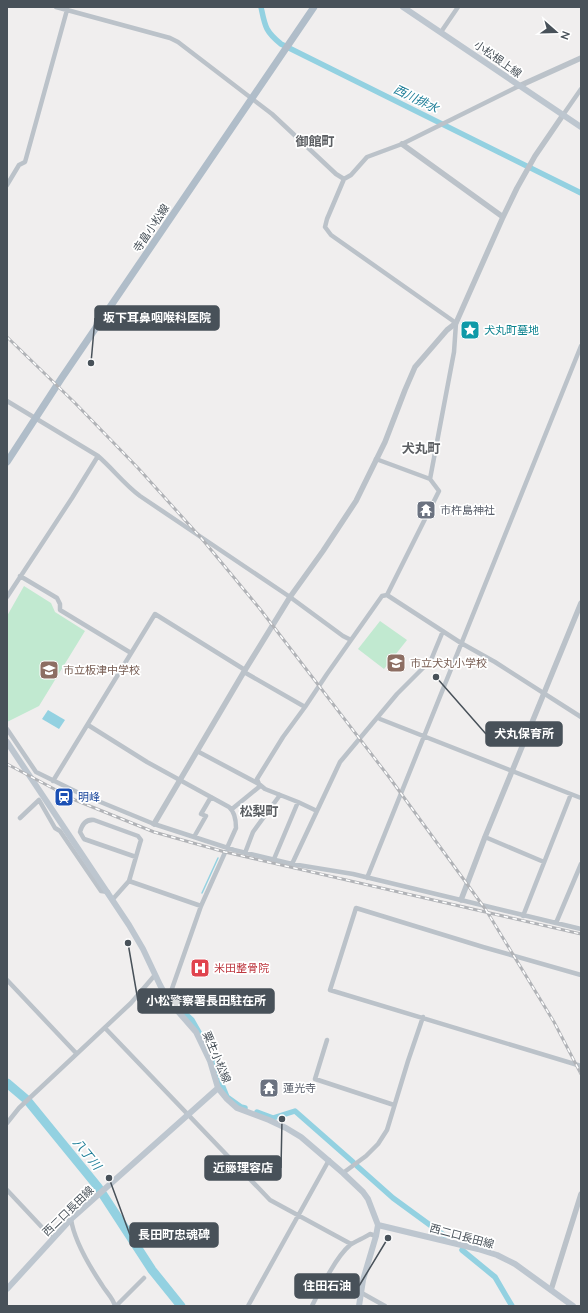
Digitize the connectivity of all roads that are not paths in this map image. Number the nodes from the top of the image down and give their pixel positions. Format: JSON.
{"nodes":[{"id":1,"x":56,"y":7,"type":"edge"},
{"id":2,"x":314,"y":7,"type":"edge"},
{"id":3,"x":403,"y":7,"type":"edge"},
{"id":4,"x":458,"y":7,"type":"edge"},
{"id":5,"x":67,"y":10,"type":"junction"},
{"id":6,"x":441,"y":32,"type":"junction"},
{"id":7,"x":581,"y":58,"type":"edge"},
{"id":8,"x":520,"y":86,"type":"junction"},
{"id":9,"x":581,"y":89,"type":"edge"},
{"id":10,"x":251,"y":99,"type":"junction"},
{"id":11,"x":563,"y":115,"type":"junction"},
{"id":12,"x":581,"y":127,"type":"edge"},
{"id":13,"x":402,"y":144,"type":"junction"},
{"id":14,"x":344,"y":179,"type":"junction"},
{"id":15,"x":7,"y":185,"type":"edge"},
{"id":16,"x":503,"y":217,"type":"junction"},
{"id":17,"x":456,"y":323,"type":"junction"},
{"id":18,"x":581,"y":346,"type":"edge"},
{"id":19,"x":7,"y":401,"type":"edge"},
{"id":20,"x":35,"y":418,"type":"junction"},
{"id":21,"x":98,"y":456,"type":"junction"},
{"id":22,"x":376,"y":459,"type":"junction"},
{"id":23,"x":7,"y":462,"type":"edge"},
{"id":24,"x":430,"y":479,"type":"junction"},
{"id":25,"x":20,"y":576,"type":"junction"},
{"id":26,"x":387,"y":595,"type":"junction"},
{"id":27,"x":7,"y":597,"type":"edge"},
{"id":28,"x":290,"y":597,"type":"junction"},
{"id":29,"x":581,"y":602,"type":"edge"},
{"id":30,"x":443,"y":631,"type":"junction"},
{"id":31,"x":351,"y":640,"type":"junction"},
{"id":32,"x":461,"y":643,"type":"junction"},
{"id":33,"x":131,"y":653,"type":"junction"},
{"id":34,"x":245,"y":671,"type":"junction"},
{"id":35,"x":543,"y":693,"type":"junction"},
{"id":36,"x":305,"y":707,"type":"junction"},
{"id":37,"x":581,"y":717,"type":"edge"},
{"id":38,"x":380,"y":719,"type":"dead end"},
{"id":39,"x":88,"y":725,"type":"junction"},
{"id":40,"x":7,"y":729,"type":"edge"},
{"id":41,"x":423,"y":737,"type":"junction"},
{"id":42,"x":7,"y":742,"type":"edge"},
{"id":43,"x":198,"y":751,"type":"junction"},
{"id":44,"x":513,"y":771,"type":"junction"},
{"id":45,"x":180,"y":780,"type":"junction"},
{"id":46,"x":53,"y":781,"type":"junction"},
{"id":47,"x":259,"y":784,"type":"junction"},
{"id":48,"x":571,"y":794,"type":"junction"},
{"id":49,"x":280,"y":795,"type":"junction"},
{"id":50,"x":211,"y":797,"type":"junction"},
{"id":51,"x":581,"y":798,"type":"edge"},
{"id":52,"x":298,"y":802,"type":"junction"},
{"id":53,"x":232,"y":809,"type":"junction"},
{"id":54,"x":317,"y":811,"type":"junction"},
{"id":55,"x":20,"y":818,"type":"dead end"},
{"id":56,"x":154,"y":824,"type":"junction"},
{"id":57,"x":194,"y":837,"type":"junction"},
{"id":58,"x":485,"y":837,"type":"junction"},
{"id":59,"x":227,"y":847,"type":"junction"},
{"id":60,"x":245,"y":853,"type":"junction"},
{"id":61,"x":136,"y":857,"type":"junction"},
{"id":62,"x":274,"y":859,"type":"junction"},
{"id":63,"x":544,"y":862,"type":"junction"},
{"id":64,"x":292,"y":864,"type":"junction"},
{"id":65,"x":581,"y":864,"type":"edge"},
{"id":66,"x":580,"y":871,"type":"edge"},
{"id":67,"x":367,"y":878,"type":"junction"},
{"id":68,"x":129,"y":881,"type":"junction"},
{"id":69,"x":108,"y":892,"type":"junction"},
{"id":70,"x":113,"y":899,"type":"junction"},
{"id":71,"x":461,"y":900,"type":"junction"},
{"id":72,"x":201,"y":906,"type":"junction"},
{"id":73,"x":523,"y":916,"type":"junction"},
{"id":74,"x":556,"y":923,"type":"junction"},
{"id":75,"x":581,"y":929,"type":"edge"},
{"id":76,"x":155,"y":975,"type":"junction"},
{"id":77,"x":581,"y":975,"type":"edge"},
{"id":78,"x":7,"y":980,"type":"edge"},
{"id":79,"x":168,"y":1000,"type":"junction"},
{"id":80,"x":423,"y":1017,"type":"junction"},
{"id":81,"x":105,"y":1028,"type":"junction"},
{"id":82,"x":327,"y":1040,"type":"dead end"},
{"id":83,"x":76,"y":1053,"type":"junction"},
{"id":84,"x":581,"y":1066,"type":"edge"},
{"id":85,"x":218,"y":1088,"type":"junction"},
{"id":86,"x":394,"y":1105,"type":"junction"},
{"id":87,"x":188,"y":1114,"type":"junction"},
{"id":88,"x":7,"y":1123,"type":"edge"},
{"id":89,"x":328,"y":1160,"type":"junction"},
{"id":90,"x":343,"y":1173,"type":"junction"},
{"id":91,"x":7,"y":1190,"type":"edge"},
{"id":92,"x":581,"y":1194,"type":"edge"},
{"id":93,"x":298,"y":1216,"type":"junction"},
{"id":94,"x":71,"y":1219,"type":"junction"},
{"id":95,"x":378,"y":1225,"type":"junction"},
{"id":96,"x":376,"y":1236,"type":"junction"},
{"id":97,"x":54,"y":1239,"type":"junction"},
{"id":98,"x":351,"y":1244,"type":"junction"},
{"id":99,"x":144,"y":1278,"type":"dead end"},
{"id":100,"x":7,"y":1289,"type":"edge"},
{"id":101,"x":551,"y":1290,"type":"junction"},
{"id":102,"x":360,"y":1292,"type":"junction"},
{"id":103,"x":115,"y":1306,"type":"edge"},
{"id":104,"x":248,"y":1306,"type":"edge"},
{"id":105,"x":312,"y":1306,"type":"edge"},
{"id":106,"x":359,"y":1306,"type":"edge"},
{"id":107,"x":385,"y":1306,"type":"edge"},
{"id":108,"x":573,"y":1306,"type":"edge"}],
"edges":[{"from":1,"to":5,"type":"street"},
{"from":2,"to":10,"type":"main road","name":"寺畠小松線"},
{"from":3,"to":6,"type":"main road","name":"小松根上線"},
{"from":4,"to":6,"type":"street"},
{"from":5,"to":10,"type":"street"},
{"from":5,"to":15,"type":"street"},
{"from":6,"to":8,"type":"main road","name":"小松根上線"},
{"from":7,"to":8,"type":"street"},
{"from":8,"to":11,"type":"main road","name":"小松根上線"},
{"from":8,"to":13,"type":"street"},
{"from":9,"to":11,"type":"street"},
{"from":10,"to":14,"type":"street"},
{"from":10,"to":20,"type":"main road","name":"寺畠小松線"},
{"from":11,"to":12,"type":"main road","name":"小松根上線"},
{"from":11,"to":16,"type":"street"},
{"from":13,"to":14,"type":"street"},
{"from":13,"to":16,"type":"street"},
{"from":14,"to":17,"type":"street"},
{"from":16,"to":17,"type":"street"},
{"from":17,"to":22,"type":"street"},
{"from":17,"to":24,"type":"street"},
{"from":18,"to":32,"type":"street"},
{"from":19,"to":20,"type":"street"},
{"from":20,"to":21,"type":"street"},
{"from":20,"to":23,"type":"main road","name":"寺畠小松線"},
{"from":21,"to":25,"type":"street"},
{"from":21,"to":28,"type":"street"},
{"from":22,"to":24,"type":"street"},
{"from":22,"to":28,"type":"street"},
{"from":24,"to":26,"type":"street"},
{"from":25,"to":27,"type":"street"},
{"from":25,"to":33,"type":"street"},
{"from":26,"to":30,"type":"street"},
{"from":26,"to":31,"type":"street"},
{"from":28,"to":31,"type":"street"},
{"from":28,"to":34,"type":"street"},
{"from":29,"to":35,"type":"street"},
{"from":30,"to":32,"type":"street"},
{"from":30,"to":54,"type":"street"},
{"from":31,"to":36,"type":"street"},
{"from":32,"to":35,"type":"street"},
{"from":32,"to":41,"type":"street"},
{"from":33,"to":34,"type":"street"},
{"from":33,"to":39,"type":"street"},
{"from":34,"to":36,"type":"street"},
{"from":34,"to":43,"type":"street"},
{"from":35,"to":37,"type":"street"},
{"from":35,"to":44,"type":"street"},
{"from":36,"to":47,"type":"street"},
{"from":38,"to":41,"type":"street"},
{"from":39,"to":45,"type":"street"},
{"from":39,"to":46,"type":"street"},
{"from":40,"to":46,"type":"street"},
{"from":41,"to":44,"type":"street"},
{"from":41,"to":67,"type":"street"},
{"from":42,"to":69,"type":"main road","name":"粟生小松線"},
{"from":43,"to":45,"type":"street"},
{"from":43,"to":47,"type":"street"},
{"from":44,"to":48,"type":"street"},
{"from":44,"to":58,"type":"street"},
{"from":45,"to":50,"type":"street"},
{"from":45,"to":56,"type":"street"},
{"from":46,"to":56,"type":"street"},
{"from":47,"to":49,"type":"street"},
{"from":47,"to":53,"type":"street"},
{"from":48,"to":51,"type":"street"},
{"from":48,"to":63,"type":"street"},
{"from":49,"to":52,"type":"street"},
{"from":49,"to":60,"type":"street"},
{"from":50,"to":53,"type":"street"},
{"from":50,"to":57,"type":"street"},
{"from":52,"to":54,"type":"street"},
{"from":52,"to":62,"type":"street"},
{"from":53,"to":59,"type":"street"},
{"from":54,"to":64,"type":"street"},
{"from":55,"to":69,"type":"street"},
{"from":56,"to":57,"type":"street"},
{"from":57,"to":59,"type":"street"},
{"from":58,"to":63,"type":"street"},
{"from":58,"to":71,"type":"street"},
{"from":59,"to":60,"type":"street"},
{"from":59,"to":72,"type":"street"},
{"from":60,"to":62,"type":"street"},
{"from":61,"to":61,"type":"street"},
{"from":61,"to":68,"type":"street"},
{"from":62,"to":64,"type":"street"},
{"from":63,"to":73,"type":"street"},
{"from":64,"to":67,"type":"street"},
{"from":65,"to":66,"type":"street"},
{"from":66,"to":74,"type":"street"},
{"from":67,"to":71,"type":"street"},
{"from":68,"to":70,"type":"street"},
{"from":68,"to":72,"type":"street"},
{"from":69,"to":70,"type":"main road","name":"粟生小松線"},
{"from":70,"to":76,"type":"main road","name":"粟生小松線"},
{"from":71,"to":73,"type":"street"},
{"from":72,"to":79,"type":"street"},
{"from":73,"to":74,"type":"street"},
{"from":74,"to":75,"type":"street"},
{"from":76,"to":79,"type":"main road","name":"粟生小松線"},
{"from":76,"to":81,"type":"street"},
{"from":77,"to":80,"type":"street"},
{"from":78,"to":83,"type":"street"},
{"from":79,"to":85,"type":"main road","name":"粟生小松線"},
{"from":80,"to":84,"type":"street"},
{"from":80,"to":86,"type":"street"},
{"from":81,"to":83,"type":"street"},
{"from":81,"to":87,"type":"street"},
{"from":82,"to":86,"type":"street"},
{"from":83,"to":88,"type":"street"},
{"from":85,"to":87,"type":"main road","name":"西二口長田線"},
{"from":85,"to":89,"type":"main road","name":"粟生小松線"},
{"from":86,"to":90,"type":"street"},
{"from":87,"to":93,"type":"street"},
{"from":87,"to":94,"type":"main road","name":"西二口長田線"},
{"from":89,"to":90,"type":"main road","name":"粟生小松線"},
{"from":89,"to":93,"type":"street"},
{"from":90,"to":95,"type":"main road","name":"粟生小松線"},
{"from":91,"to":97,"type":"street"},
{"from":92,"to":101,"type":"street"},
{"from":93,"to":98,"type":"street"},
{"from":93,"to":104,"type":"street"},
{"from":94,"to":97,"type":"main road","name":"西二口長田線"},
{"from":94,"to":103,"type":"street"},
{"from":95,"to":96,"type":"main road"},
{"from":95,"to":101,"type":"main road","name":"西二口長田線"},
{"from":96,"to":98,"type":"street"},
{"from":96,"to":102,"type":"main road"},
{"from":97,"to":100,"type":"main road","name":"西二口長田線"},
{"from":98,"to":105,"type":"street"},
{"from":99,"to":103,"type":"street"},
{"from":101,"to":108,"type":"main road","name":"西二口長田線"},
{"from":102,"to":106,"type":"main road"},
{"from":102,"to":107,"type":"street"}]}
